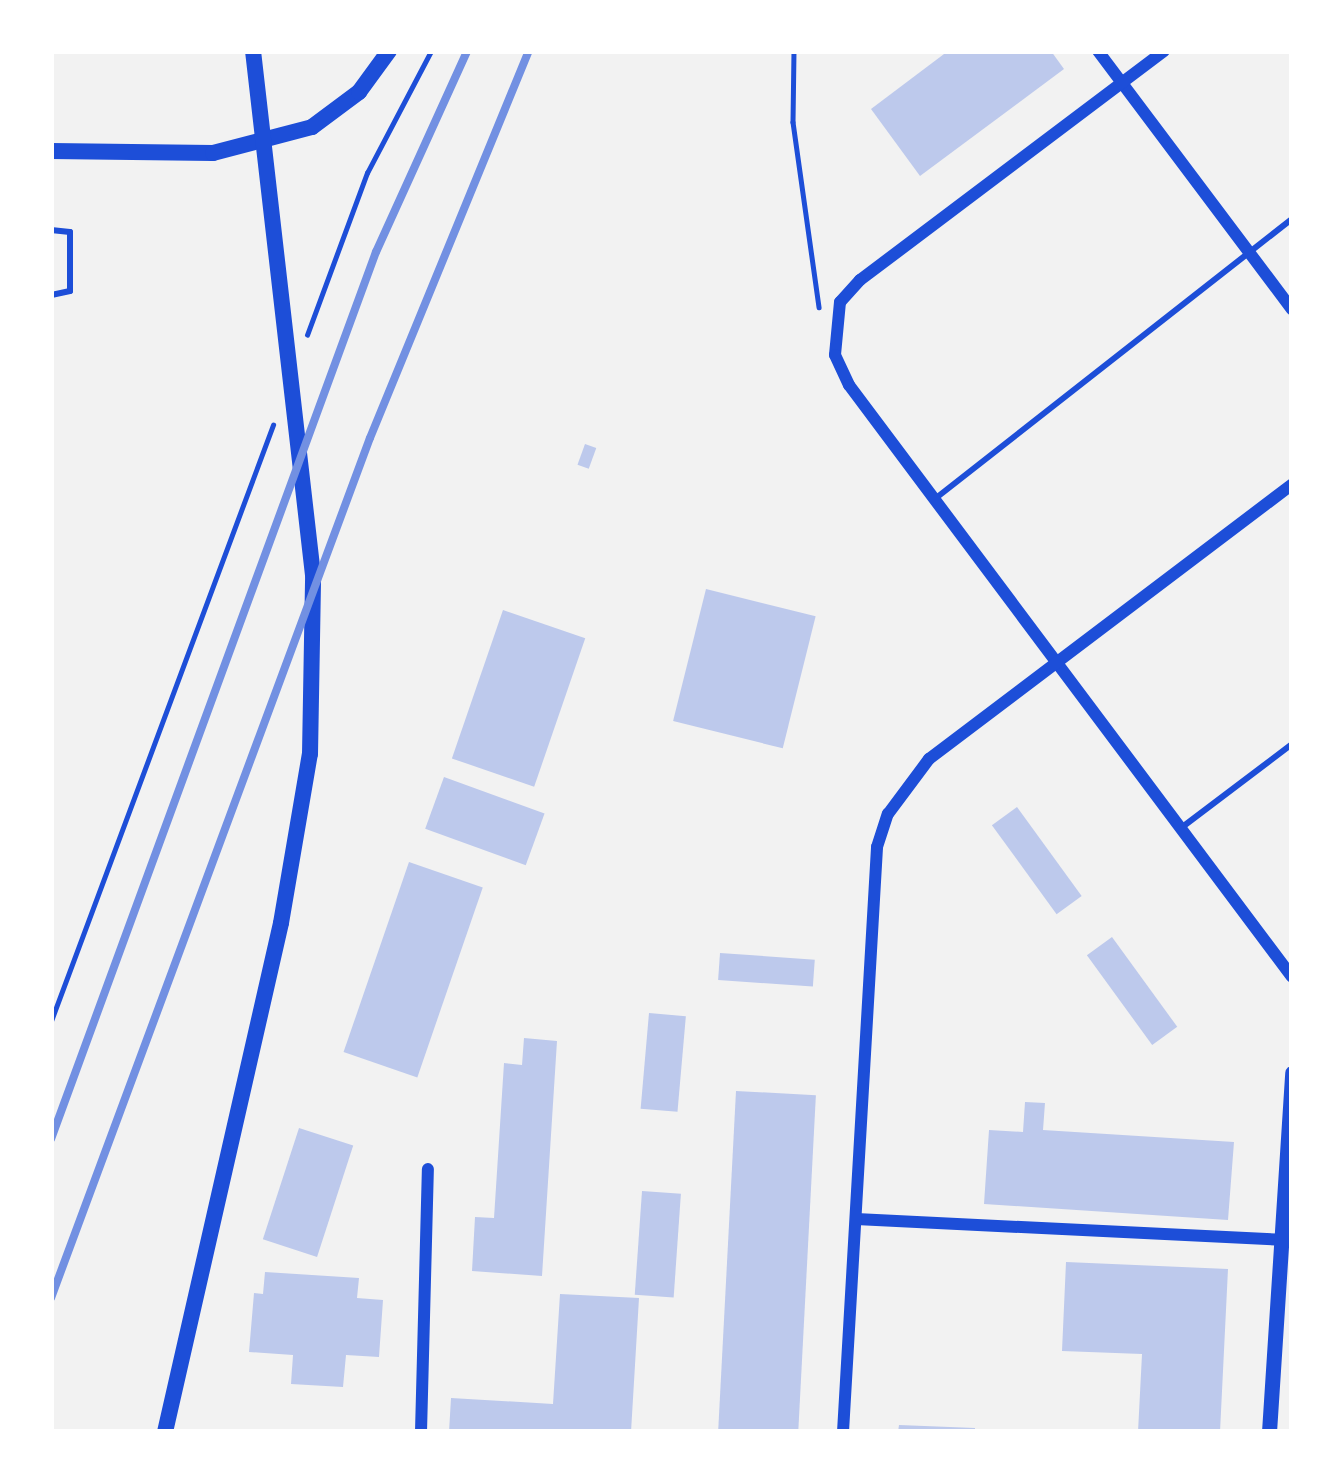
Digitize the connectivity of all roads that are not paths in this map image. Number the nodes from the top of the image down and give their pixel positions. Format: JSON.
{"nodes":[{"id":1,"x":254,"y":51,"type":"edge"},
{"id":2,"x":389,"y":51,"type":"edge"},
{"id":3,"x":1098,"y":51,"type":"edge"},
{"id":4,"x":1164,"y":51,"type":"edge"},
{"id":5,"x":1122,"y":83,"type":"junction"},
{"id":6,"x":51,"y":155,"type":"edge"},
{"id":7,"x":1292,"y":219,"type":"edge"},
{"id":8,"x":51,"y":230,"type":"edge"},
{"id":9,"x":1249,"y":251,"type":"junction"},
{"id":10,"x":51,"y":296,"type":"edge"},
{"id":11,"x":1292,"y":309,"type":"edge"},
{"id":12,"x":1292,"y":484,"type":"edge"},
{"id":13,"x":935,"y":500,"type":"junction"},
{"id":14,"x":1056,"y":661,"type":"junction"},
{"id":15,"x":1292,"y":744,"type":"edge"},
{"id":16,"x":1180,"y":828,"type":"junction"},
{"id":17,"x":1292,"y":977,"type":"edge"},
{"id":18,"x":1292,"y":1073,"type":"edge"},
{"id":19,"x":428,"y":1168,"type":"dead end"},
{"id":20,"x":856,"y":1219,"type":"junction"},
{"id":21,"x":1285,"y":1240,"type":"edge"},
{"id":22,"x":165,"y":1432,"type":"edge"},
{"id":23,"x":421,"y":1432,"type":"edge"},
{"id":24,"x":843,"y":1432,"type":"edge"},
{"id":25,"x":1269,"y":1432,"type":"edge"}],
"edges":[{"from":1,"to":22,"type":"main road"},
{"from":2,"to":6,"type":"main road"},
{"from":3,"to":5,"type":"street"},
{"from":4,"to":5,"type":"street"},
{"from":5,"to":9,"type":"street"},
{"from":5,"to":13,"type":"street"},
{"from":7,"to":9,"type":"lane"},
{"from":8,"to":10,"type":"lane"},
{"from":9,"to":11,"type":"street"},
{"from":9,"to":13,"type":"lane"},
{"from":12,"to":14,"type":"street"},
{"from":13,"to":14,"type":"street"},
{"from":14,"to":16,"type":"street"},
{"from":14,"to":20,"type":"street"},
{"from":15,"to":16,"type":"lane"},
{"from":16,"to":17,"type":"street"},
{"from":18,"to":21,"type":"street"},
{"from":19,"to":23,"type":"street"},
{"from":20,"to":21,"type":"street"},
{"from":20,"to":24,"type":"street"},
{"from":21,"to":25,"type":"street"}]}
